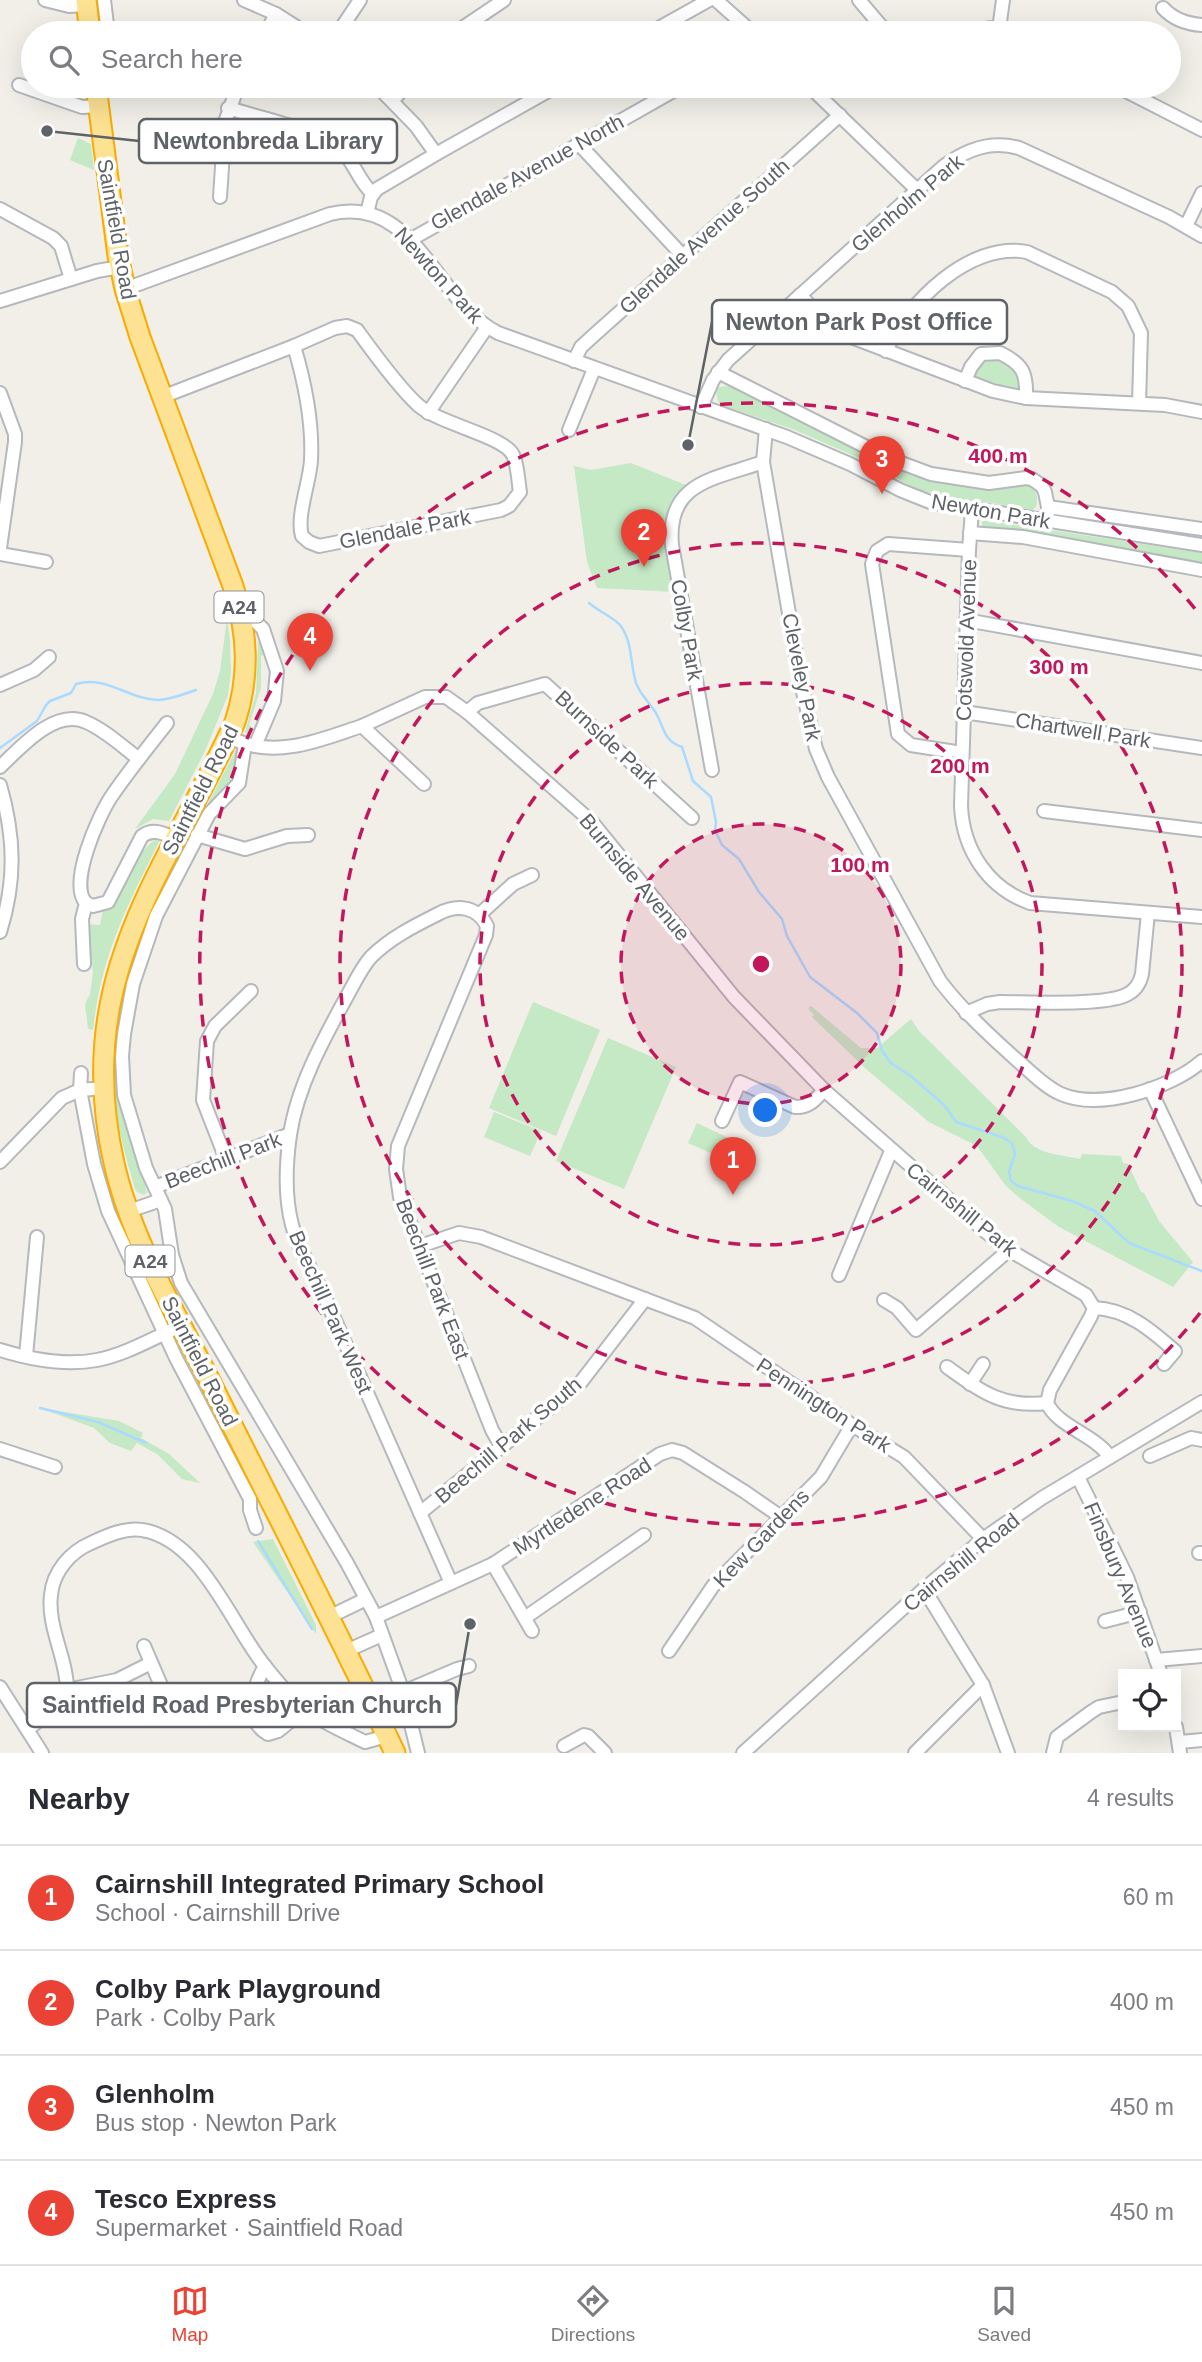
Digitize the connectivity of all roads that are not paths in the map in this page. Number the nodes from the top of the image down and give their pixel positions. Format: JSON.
{"nodes":[{"id":1,"x":45,"y":0,"type":"edge"},
{"id":2,"x":244,"y":0,"type":"edge"},
{"id":3,"x":360,"y":0,"type":"edge"},
{"id":4,"x":504,"y":0,"type":"edge"},
{"id":5,"x":709,"y":0,"type":"edge"},
{"id":6,"x":716,"y":0,"type":"edge"},
{"id":7,"x":859,"y":0,"type":"edge"},
{"id":8,"x":1003,"y":0,"type":"edge"},
{"id":9,"x":92,"y":2,"type":"edge"},
{"id":10,"x":1163,"y":8,"type":"dead end"},
{"id":11,"x":276,"y":14,"type":"junction"},
{"id":12,"x":91,"y":21,"type":"edge"},
{"id":13,"x":102,"y":21,"type":"edge"},
{"id":14,"x":272,"y":21,"type":"edge"},
{"id":15,"x":287,"y":21,"type":"edge"},
{"id":16,"x":346,"y":21,"type":"edge"},
{"id":17,"x":473,"y":21,"type":"edge"},
{"id":18,"x":671,"y":21,"type":"edge"},
{"id":19,"x":740,"y":21,"type":"edge"},
{"id":20,"x":877,"y":21,"type":"edge"},
{"id":21,"x":1000,"y":21,"type":"edge"},
{"id":22,"x":1202,"y":25,"type":"edge"},
{"id":23,"x":56,"y":98,"type":"edge"},
{"id":24,"x":98,"y":98,"type":"edge"},
{"id":25,"x":233,"y":98,"type":"edge"},
{"id":26,"x":391,"y":98,"type":"edge"},
{"id":27,"x":536,"y":98,"type":"edge"},
{"id":28,"x":660,"y":98,"type":"edge"},
{"id":29,"x":822,"y":98,"type":"edge"},
{"id":30,"x":1139,"y":98,"type":"edge"},
{"id":31,"x":393,"y":100,"type":"joint"},
{"id":32,"x":99,"y":106,"type":"junction"},
{"id":33,"x":228,"y":108,"type":"junction"},
{"id":34,"x":840,"y":115,"type":"junction"},
{"id":35,"x":1202,"y":130,"type":"edge"},
{"id":36,"x":578,"y":143,"type":"junction"},
{"id":37,"x":436,"y":154,"type":"junction"},
{"id":38,"x":917,"y":190,"type":"junction"},
{"id":39,"x":1202,"y":193,"type":"edge"},
{"id":40,"x":373,"y":194,"type":"junction"},
{"id":41,"x":220,"y":197,"type":"dead end"},
{"id":42,"x":0,"y":209,"type":"edge"},
{"id":43,"x":368,"y":213,"type":"junction"},
{"id":44,"x":1186,"y":226,"type":"junction"},
{"id":45,"x":1202,"y":236,"type":"edge"},
{"id":46,"x":410,"y":240,"type":"junction"},
{"id":47,"x":683,"y":256,"type":"junction"},
{"id":48,"x":120,"y":267,"type":"junction"},
{"id":49,"x":71,"y":279,"type":"junction"},
{"id":50,"x":125,"y":289,"type":"junction"},
{"id":51,"x":800,"y":295,"type":"junction"},
{"id":52,"x":0,"y":301,"type":"edge"},
{"id":53,"x":487,"y":327,"type":"junction"},
{"id":54,"x":294,"y":346,"type":"junction"},
{"id":55,"x":886,"y":351,"type":"junction"},
{"id":56,"x":574,"y":361,"type":"junction"},
{"id":57,"x":594,"y":369,"type":"junction"},
{"id":58,"x":718,"y":372,"type":"junction"},
{"id":59,"x":965,"y":380,"type":"junction"},
{"id":60,"x":0,"y":393,"type":"edge"},
{"id":61,"x":162,"y":397,"type":"junction"},
{"id":62,"x":1026,"y":398,"type":"junction"},
{"id":63,"x":1139,"y":403,"type":"junction"},
{"id":64,"x":701,"y":407,"type":"junction"},
{"id":65,"x":428,"y":412,"type":"junction"},
{"id":66,"x":1202,"y":412,"type":"edge"},
{"id":67,"x":766,"y":429,"type":"junction"},
{"id":68,"x":569,"y":430,"type":"dead end"},
{"id":69,"x":763,"y":462,"type":"junction"},
{"id":70,"x":1048,"y":507,"type":"junction"},
{"id":71,"x":972,"y":510,"type":"junction"},
{"id":72,"x":1047,"y":521,"type":"junction"},
{"id":73,"x":1202,"y":529,"type":"edge"},
{"id":74,"x":970,"y":533,"type":"junction"},
{"id":75,"x":1202,"y":545,"type":"edge"},
{"id":76,"x":0,"y":548,"type":"edge"},
{"id":77,"x":969,"y":550,"type":"junction"},
{"id":78,"x":0,"y":554,"type":"edge"},
{"id":79,"x":46,"y":562,"type":"dead end"},
{"id":80,"x":1202,"y":570,"type":"edge"},
{"id":81,"x":239,"y":605,"type":"junction"},
{"id":82,"x":966,"y":620,"type":"junction"},
{"id":83,"x":245,"y":635,"type":"junction"},
{"id":84,"x":267,"y":636,"type":"junction"},
{"id":85,"x":49,"y":657,"type":"dead end"},
{"id":86,"x":1202,"y":663,"type":"edge"},
{"id":87,"x":0,"y":685,"type":"edge"},
{"id":88,"x":467,"y":712,"type":"junction"},
{"id":89,"x":964,"y":712,"type":"junction"},
{"id":90,"x":167,"y":723,"type":"dead end"},
{"id":91,"x":362,"y":726,"type":"junction"},
{"id":92,"x":243,"y":743,"type":"junction"},
{"id":93,"x":1202,"y":748,"type":"edge"},
{"id":94,"x":962,"y":753,"type":"junction"},
{"id":95,"x":139,"y":759,"type":"junction"},
{"id":96,"x":0,"y":767,"type":"edge"},
{"id":97,"x":712,"y":770,"type":"dead end"},
{"id":98,"x":424,"y":784,"type":"dead end"},
{"id":99,"x":0,"y":785,"type":"edge"},
{"id":100,"x":1044,"y":811,"type":"dead end"},
{"id":101,"x":692,"y":818,"type":"dead end"},
{"id":102,"x":1202,"y":830,"type":"edge"},
{"id":103,"x":197,"y":835,"type":"junction"},
{"id":104,"x":308,"y":835,"type":"dead end"},
{"id":105,"x":175,"y":839,"type":"junction"},
{"id":106,"x":532,"y":875,"type":"dead end"},
{"id":107,"x":86,"y":903,"type":"junction"},
{"id":108,"x":1148,"y":913,"type":"junction"},
{"id":109,"x":479,"y":915,"type":"junction"},
{"id":110,"x":1202,"y":917,"type":"edge"},
{"id":111,"x":0,"y":932,"type":"edge"},
{"id":112,"x":84,"y":964,"type":"dead end"},
{"id":113,"x":250,"y":990,"type":"dead end"},
{"id":114,"x":731,"y":993,"type":"joint"},
{"id":115,"x":966,"y":1013,"type":"junction"},
{"id":116,"x":1202,"y":1061,"type":"edge"},
{"id":117,"x":81,"y":1073,"type":"dead end"},
{"id":118,"x":104,"y":1088,"type":"junction"},
{"id":119,"x":1150,"y":1089,"type":"junction"},
{"id":120,"x":80,"y":1090,"type":"junction"},
{"id":121,"x":824,"y":1090,"type":"junction"},
{"id":122,"x":722,"y":1121,"type":"dead end"},
{"id":123,"x":290,"y":1134,"type":"junction"},
{"id":124,"x":891,"y":1151,"type":"junction"},
{"id":125,"x":226,"y":1159,"type":"junction"},
{"id":126,"x":0,"y":1162,"type":"edge"},
{"id":127,"x":155,"y":1187,"type":"junction"},
{"id":128,"x":1202,"y":1199,"type":"edge"},
{"id":129,"x":161,"y":1200,"type":"junction"},
{"id":130,"x":129,"y":1212,"type":"junction"},
{"id":131,"x":37,"y":1237,"type":"dead end"},
{"id":132,"x":420,"y":1246,"type":"junction"},
{"id":133,"x":1009,"y":1250,"type":"junction"},
{"id":134,"x":839,"y":1275,"type":"dead end"},
{"id":135,"x":645,"y":1299,"type":"junction"},
{"id":136,"x":884,"y":1300,"type":"dead end"},
{"id":137,"x":1094,"y":1308,"type":"junction"},
{"id":138,"x":174,"y":1330,"type":"junction"},
{"id":139,"x":916,"y":1330,"type":"junction"},
{"id":140,"x":924,"y":1342,"type":"dead end"},
{"id":141,"x":0,"y":1350,"type":"edge"},
{"id":142,"x":26,"y":1356,"type":"junction"},
{"id":143,"x":983,"y":1364,"type":"dead end"},
{"id":144,"x":1164,"y":1364,"type":"dead end"},
{"id":145,"x":947,"y":1367,"type":"dead end"},
{"id":146,"x":970,"y":1384,"type":"junction"},
{"id":147,"x":1202,"y":1402,"type":"edge"},
{"id":148,"x":1047,"y":1403,"type":"junction"},
{"id":149,"x":852,"y":1425,"type":"junction"},
{"id":150,"x":1202,"y":1440,"type":"edge"},
{"id":151,"x":501,"y":1446,"type":"junction"},
{"id":152,"x":0,"y":1449,"type":"edge"},
{"id":153,"x":1150,"y":1456,"type":"dead end"},
{"id":154,"x":1110,"y":1457,"type":"junction"},
{"id":155,"x":55,"y":1466,"type":"dead end"},
{"id":156,"x":1078,"y":1477,"type":"junction"},
{"id":157,"x":420,"y":1513,"type":"junction"},
{"id":158,"x":781,"y":1517,"type":"junction"},
{"id":159,"x":256,"y":1528,"type":"dead end"},
{"id":160,"x":644,"y":1535,"type":"dead end"},
{"id":161,"x":983,"y":1539,"type":"junction"},
{"id":162,"x":493,"y":1564,"type":"junction"},
{"id":163,"x":451,"y":1583,"type":"junction"},
{"id":164,"x":924,"y":1589,"type":"junction"},
{"id":165,"x":366,"y":1599,"type":"junction"},
{"id":166,"x":1140,"y":1612,"type":"junction"},
{"id":167,"x":328,"y":1617,"type":"junction"},
{"id":168,"x":376,"y":1617,"type":"junction"},
{"id":169,"x":526,"y":1617,"type":"junction"},
{"id":170,"x":1105,"y":1621,"type":"dead end"},
{"id":171,"x":532,"y":1631,"type":"dead end"},
{"id":172,"x":382,"y":1634,"type":"junction"},
{"id":173,"x":144,"y":1646,"type":"dead end"},
{"id":174,"x":346,"y":1651,"type":"junction"},
{"id":175,"x":669,"y":1651,"type":"dead end"},
{"id":176,"x":1202,"y":1656,"type":"edge"},
{"id":177,"x":1156,"y":1660,"type":"junction"},
{"id":178,"x":151,"y":1663,"type":"junction"},
{"id":179,"x":265,"y":1666,"type":"junction"},
{"id":180,"x":469,"y":1666,"type":"dead end"},
{"id":181,"x":1159,"y":1669,"type":"edge"},
{"id":182,"x":983,"y":1685,"type":"junction"},
{"id":183,"x":0,"y":1687,"type":"edge"},
{"id":184,"x":67,"y":1690,"type":"junction"},
{"id":185,"x":163,"y":1690,"type":"dead end"},
{"id":186,"x":403,"y":1692,"type":"junction"},
{"id":187,"x":1118,"y":1703,"type":"edge"},
{"id":188,"x":305,"y":1709,"type":"junction"},
{"id":189,"x":28,"y":1729,"type":"junction"},
{"id":190,"x":1202,"y":1740,"type":"edge"},
{"id":191,"x":391,"y":1744,"type":"edge"},
{"id":192,"x":564,"y":1746,"type":"dead end"},
{"id":193,"x":363,"y":1747,"type":"edge"},
{"id":194,"x":1180,"y":1747,"type":"edge"},
{"id":195,"x":42,"y":1753,"type":"edge"},
{"id":196,"x":418,"y":1753,"type":"edge"},
{"id":197,"x":605,"y":1753,"type":"edge"},
{"id":198,"x":743,"y":1753,"type":"edge"},
{"id":199,"x":915,"y":1753,"type":"edge"},
{"id":200,"x":1008,"y":1753,"type":"edge"},
{"id":201,"x":1053,"y":1753,"type":"edge"}],
"edges":[{"from":1,"to":9,"type":"street"},
{"from":2,"to":11,"type":"street"},
{"from":3,"to":16,"type":"street"},
{"from":4,"to":17,"type":"street"},
{"from":5,"to":18,"type":"street"},
{"from":6,"to":19,"type":"street"},
{"from":7,"to":20,"type":"street"},
{"from":8,"to":21,"type":"street"},
{"from":9,"to":12,"type":"highway"},
{"from":9,"to":13,"type":"street"},
{"from":10,"to":22,"type":"street"},
{"from":11,"to":14,"type":"street"},
{"from":11,"to":15,"type":"street"},
{"from":23,"to":32,"type":"street"},
{"from":24,"to":32,"type":"highway","name":"Saintfield Road","number":"A24"},
{"from":25,"to":33,"type":"street"},
{"from":26,"to":31,"type":"street"},
{"from":27,"to":37,"type":"street"},
{"from":28,"to":36,"type":"street","name":"Glendale Avenue North"},
{"from":29,"to":34,"type":"street"},
{"from":30,"to":35,"type":"street"},
{"from":31,"to":37,"type":"street"},
{"from":32,"to":48,"type":"highway","name":"Saintfield Road","number":"A24"},
{"from":33,"to":40,"type":"street"},
{"from":33,"to":41,"type":"street"},
{"from":34,"to":38,"type":"street"},
{"from":34,"to":47,"type":"street","name":"Glendale Avenue South"},
{"from":36,"to":46,"type":"street","name":"Glendale Avenue North"},
{"from":36,"to":47,"type":"street"},
{"from":37,"to":40,"type":"street"},
{"from":38,"to":44,"type":"street","name":"Glenholm Park"},
{"from":38,"to":51,"type":"street","name":"Glenholm Park"},
{"from":39,"to":44,"type":"street"},
{"from":40,"to":43,"type":"street"},
{"from":42,"to":49,"type":"street"},
{"from":43,"to":46,"type":"street","name":"Newton Park"},
{"from":43,"to":50,"type":"street"},
{"from":44,"to":45,"type":"street","name":"Glenholm Park"},
{"from":46,"to":53,"type":"street","name":"Newton Park"},
{"from":47,"to":56,"type":"street","name":"Glendale Avenue South"},
{"from":48,"to":49,"type":"street"},
{"from":48,"to":50,"type":"highway","name":"Saintfield Road","number":"A24"},
{"from":49,"to":52,"type":"street"},
{"from":50,"to":61,"type":"highway","name":"Saintfield Road","number":"A24"},
{"from":51,"to":55,"type":"street"},
{"from":51,"to":58,"type":"street","name":"Glenholm Park"},
{"from":53,"to":56,"type":"street","name":"Newton Park"},
{"from":53,"to":65,"type":"street"},
{"from":54,"to":61,"type":"street","name":"Glendale Park"},
{"from":54,"to":65,"type":"street","name":"Glendale Park"},
{"from":54,"to":65,"type":"street","name":"Glendale Park"},
{"from":55,"to":59,"type":"street"},
{"from":55,"to":63,"type":"street"},
{"from":56,"to":57,"type":"street","name":"Newton Park"},
{"from":57,"to":64,"type":"street","name":"Newton Park"},
{"from":57,"to":68,"type":"street"},
{"from":58,"to":64,"type":"street","name":"Glenholm Park"},
{"from":58,"to":70,"type":"street"},
{"from":59,"to":62,"type":"street"},
{"from":59,"to":62,"type":"street"},
{"from":60,"to":76,"type":"street"},
{"from":61,"to":81,"type":"highway","name":"Saintfield Road","number":"A24"},
{"from":62,"to":63,"type":"street"},
{"from":63,"to":66,"type":"street"},
{"from":64,"to":67,"type":"street","name":"Newton Park"},
{"from":67,"to":69,"type":"street","name":"Cleveley Park"},
{"from":67,"to":71,"type":"street","name":"Newton Park"},
{"from":69,"to":97,"type":"street","name":"Colby Park"},
{"from":69,"to":115,"type":"street","name":"Cleveley Park"},
{"from":70,"to":72,"type":"street"},
{"from":70,"to":73,"type":"street"},
{"from":71,"to":72,"type":"street","name":"Newton Park"},
{"from":71,"to":74,"type":"street","name":"Cotswold Avenue"},
{"from":72,"to":75,"type":"street","name":"Newton Park"},
{"from":74,"to":77,"type":"street","name":"Cotswold Avenue"},
{"from":74,"to":80,"type":"street"},
{"from":77,"to":82,"type":"street","name":"Cotswold Avenue"},
{"from":77,"to":94,"type":"street"},
{"from":78,"to":79,"type":"street"},
{"from":81,"to":83,"type":"highway","name":"Saintfield Road","number":"A24"},
{"from":81,"to":84,"type":"street","name":"Saintfield Road"},
{"from":82,"to":86,"type":"street"},
{"from":82,"to":89,"type":"street","name":"Cotswold Avenue"},
{"from":83,"to":84,"type":"street"},
{"from":83,"to":92,"type":"highway","name":"Saintfield Road","number":"A24"},
{"from":84,"to":92,"type":"street","name":"Saintfield Road"},
{"from":85,"to":87,"type":"street"},
{"from":88,"to":91,"type":"street"},
{"from":88,"to":101,"type":"street","name":"Burnside Park"},
{"from":88,"to":114,"type":"street","name":"Burnside Avenue"},
{"from":89,"to":93,"type":"street","name":"Chartwell Park"},
{"from":89,"to":94,"type":"street","name":"Cotswold Avenue"},
{"from":90,"to":95,"type":"street"},
{"from":91,"to":92,"type":"street"},
{"from":91,"to":98,"type":"street"},
{"from":92,"to":103,"type":"street","name":"Saintfield Road"},
{"from":92,"to":105,"type":"highway","name":"Saintfield Road","number":"A24"},
{"from":94,"to":108,"type":"street","name":"Cotswold Avenue"},
{"from":95,"to":96,"type":"street"},
{"from":95,"to":107,"type":"street"},
{"from":99,"to":111,"type":"street"},
{"from":100,"to":102,"type":"street"},
{"from":103,"to":104,"type":"street"},
{"from":103,"to":127,"type":"street","name":"Saintfield Road"},
{"from":105,"to":107,"type":"street"},
{"from":105,"to":118,"type":"highway","name":"Saintfield Road","number":"A24"},
{"from":106,"to":109,"type":"street"},
{"from":107,"to":112,"type":"street"},
{"from":108,"to":110,"type":"street","name":"Cotswold Avenue"},
{"from":108,"to":115,"type":"street"},
{"from":109,"to":123,"type":"street","name":"Beechill Park West"},
{"from":109,"to":132,"type":"street","name":"Beechill Park East"},
{"from":113,"to":125,"type":"street"},
{"from":114,"to":121,"type":"street","name":"Cairnshill Park"},
{"from":115,"to":119,"type":"street","name":"Cleveley Park"},
{"from":116,"to":119,"type":"street","name":"Cleveley Park"},
{"from":117,"to":120,"type":"street","name":"Saintfield Road"},
{"from":118,"to":120,"type":"street"},
{"from":118,"to":130,"type":"highway","name":"Saintfield Road","number":"A24"},
{"from":119,"to":128,"type":"street"},
{"from":120,"to":126,"type":"street"},
{"from":120,"to":138,"type":"street","name":"Saintfield Road"},
{"from":121,"to":122,"type":"street"},
{"from":121,"to":124,"type":"street","name":"Cairnshill Park"},
{"from":123,"to":125,"type":"street","name":"Beechill Park"},
{"from":123,"to":157,"type":"street","name":"Beechill Park West"},
{"from":124,"to":133,"type":"street","name":"Cairnshill Park"},
{"from":124,"to":134,"type":"street"},
{"from":125,"to":127,"type":"street","name":"Beechill Park"},
{"from":127,"to":129,"type":"street","name":"Saintfield Road"},
{"from":129,"to":130,"type":"street"},
{"from":129,"to":165,"type":"street","name":"Saintfield Road"},
{"from":130,"to":138,"type":"highway","name":"Saintfield Road","number":"A24"},
{"from":131,"to":142,"type":"street"},
{"from":132,"to":135,"type":"street","name":"Pennington Park"},
{"from":132,"to":151,"type":"street","name":"Beechill Park East"},
{"from":133,"to":137,"type":"street","name":"Cairnshill Park"},
{"from":133,"to":139,"type":"street"},
{"from":135,"to":149,"type":"street","name":"Pennington Park"},
{"from":135,"to":151,"type":"street","name":"Beechill Park South"},
{"from":136,"to":139,"type":"street"},
{"from":137,"to":144,"type":"street"},
{"from":137,"to":148,"type":"street"},
{"from":138,"to":142,"type":"street"},
{"from":138,"to":159,"type":"street","name":"Saintfield Road"},
{"from":138,"to":167,"type":"highway","name":"Saintfield Road","number":"A24"},
{"from":139,"to":140,"type":"street"},
{"from":141,"to":142,"type":"street"},
{"from":143,"to":146,"type":"street"},
{"from":145,"to":146,"type":"street"},
{"from":146,"to":148,"type":"street"},
{"from":147,"to":154,"type":"street","name":"Cairnshill Road"},
{"from":148,"to":154,"type":"street"},
{"from":149,"to":158,"type":"street","name":"Kew Gardens"},
{"from":149,"to":161,"type":"street","name":"Pennington Park"},
{"from":150,"to":153,"type":"street"},
{"from":151,"to":157,"type":"street","name":"Beechill Park South"},
{"from":152,"to":155,"type":"street"},
{"from":154,"to":156,"type":"street","name":"Cairnshill Road"},
{"from":156,"to":161,"type":"street","name":"Cairnshill Road"},
{"from":156,"to":166,"type":"street","name":"Finsbury Avenue"},
{"from":157,"to":163,"type":"street","name":"Beechill Park West"},
{"from":158,"to":162,"type":"street","name":"Myrtledene Road"},
{"from":158,"to":175,"type":"street","name":"Kew Gardens"},
{"from":160,"to":169,"type":"street"},
{"from":161,"to":164,"type":"street","name":"Cairnshill Road"},
{"from":162,"to":163,"type":"street","name":"Myrtledene Road"},
{"from":162,"to":169,"type":"street"},
{"from":163,"to":168,"type":"street","name":"Myrtledene Road"},
{"from":164,"to":182,"type":"street"},
{"from":164,"to":198,"type":"street","name":"Cairnshill Road"},
{"from":165,"to":167,"type":"street"},
{"from":165,"to":168,"type":"street","name":"Saintfield Road"},
{"from":166,"to":170,"type":"street"},
{"from":166,"to":177,"type":"street","name":"Finsbury Avenue"},
{"from":167,"to":174,"type":"highway","name":"Saintfield Road","number":"A24"},
{"from":168,"to":172,"type":"street","name":"Saintfield Road"},
{"from":169,"to":171,"type":"street"},
{"from":172,"to":174,"type":"street"},
{"from":172,"to":186,"type":"street","name":"Saintfield Road"},
{"from":173,"to":178,"type":"street"},
{"from":174,"to":191,"type":"highway","name":"Saintfield Road","number":"A24"},
{"from":176,"to":177,"type":"street"},
{"from":177,"to":181,"type":"street","name":"Finsbury Avenue"},
{"from":178,"to":184,"type":"street"},
{"from":178,"to":185,"type":"street"},
{"from":179,"to":184,"type":"street"},
{"from":179,"to":188,"type":"street"},
{"from":179,"to":188,"type":"street"},
{"from":180,"to":186,"type":"street"},
{"from":182,"to":199,"type":"street"},
{"from":182,"to":200,"type":"street"},
{"from":183,"to":189,"type":"street"},
{"from":184,"to":189,"type":"street"},
{"from":186,"to":196,"type":"street","name":"Saintfield Road"},
{"from":187,"to":201,"type":"street"},
{"from":188,"to":193,"type":"street"},
{"from":189,"to":195,"type":"street"},
{"from":190,"to":194,"type":"street"},
{"from":191,"to":193,"type":"street"},
{"from":192,"to":197,"type":"street"}]}
